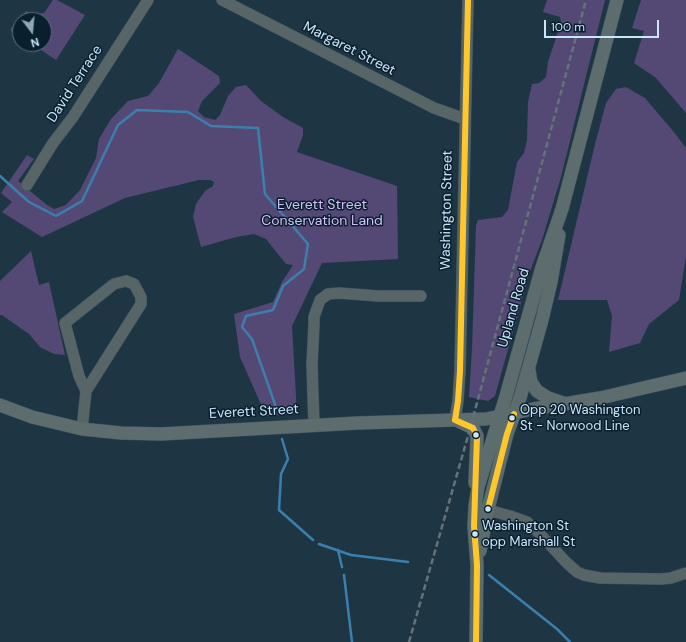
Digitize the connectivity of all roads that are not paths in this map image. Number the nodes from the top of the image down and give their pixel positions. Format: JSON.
{"nodes":[{"id":1,"x":148,"y":0,"type":"edge"},
{"id":2,"x":222,"y":0,"type":"edge"},
{"id":3,"x":468,"y":0,"type":"edge"},
{"id":4,"x":617,"y":0,"type":"edge"},
{"id":5,"x":465,"y":119,"type":"junction"},
{"id":6,"x":27,"y":185,"type":"dead end"},
{"id":7,"x":562,"y":209,"type":"junction"},
{"id":8,"x":421,"y":296,"type":"dead end"},
{"id":9,"x":529,"y":366,"type":"junction"},
{"id":10,"x":686,"y":378,"type":"edge"},
{"id":11,"x":86,"y":391,"type":"junction"},
{"id":12,"x":564,"y":404,"type":"junction"},
{"id":13,"x":0,"y":405,"type":"edge"},
{"id":14,"x":514,"y":414,"type":"junction"},
{"id":15,"x":500,"y":417,"type":"junction"},
{"id":16,"x":455,"y":420,"type":"junction"},
{"id":17,"x":314,"y":425,"type":"junction"},
{"id":18,"x":82,"y":429,"type":"junction"},
{"id":19,"x":475,"y":506,"type":"junction"},
{"id":20,"x":488,"y":510,"type":"junction"},
{"id":21,"x":477,"y":564,"type":"junction"},
{"id":22,"x":686,"y":573,"type":"edge"},
{"id":23,"x":476,"y":642,"type":"edge"}],
"edges":[{"from":1,"to":6,"type":"street","name":"David Terrace"},
{"from":2,"to":5,"type":"street","name":"Margaret Street"},
{"from":3,"to":5,"type":"street","name":"Washington Street"},
{"from":4,"to":7,"type":"main road","name":"Upland Road"},
{"from":5,"to":16,"type":"street","name":"Washington Street"},
{"from":7,"to":9,"type":"main road","name":"Upland Road"},
{"from":7,"to":15,"type":"main road","name":"Upland Road"},
{"from":8,"to":17,"type":"street"},
{"from":9,"to":12,"type":"main road"},
{"from":9,"to":14,"type":"main road","name":"Upland Road"},
{"from":10,"to":12,"type":"main road","name":"Everett Street"},
{"from":11,"to":11,"type":"street"},
{"from":11,"to":18,"type":"street"},
{"from":12,"to":14,"type":"main road","name":"Everett Street"},
{"from":13,"to":18,"type":"main road","name":"Everett Street"},
{"from":14,"to":15,"type":"main road","name":"Everett Street"},
{"from":14,"to":20,"type":"main road"},
{"from":15,"to":16,"type":"main road","name":"Everett Street"},
{"from":15,"to":19,"type":"main road"},
{"from":16,"to":17,"type":"main road","name":"Everett Street"},
{"from":16,"to":19,"type":"main road"},
{"from":17,"to":18,"type":"main road","name":"Everett Street"},
{"from":19,"to":20,"type":"street"},
{"from":19,"to":21,"type":"main road"},
{"from":20,"to":21,"type":"main road"},
{"from":20,"to":22,"type":"street"},
{"from":21,"to":23,"type":"main road"}]}
